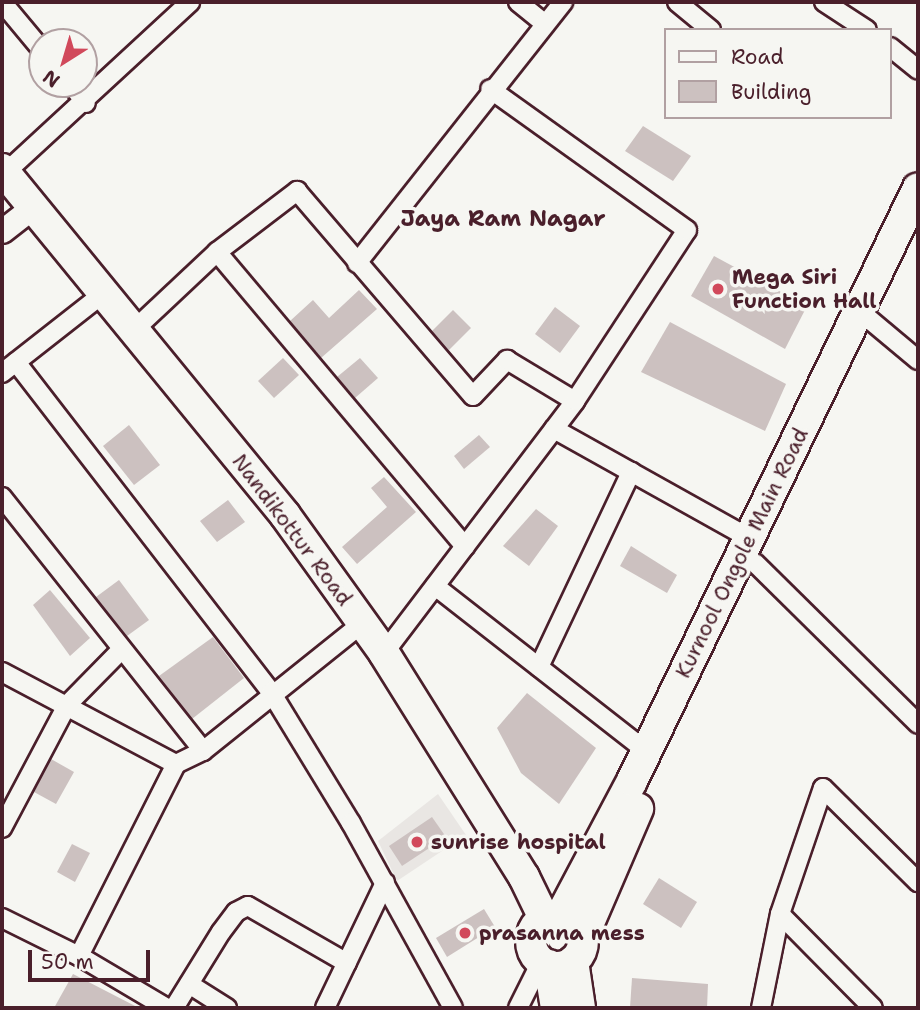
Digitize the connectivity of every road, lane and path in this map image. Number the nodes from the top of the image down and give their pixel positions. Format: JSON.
{"nodes":[{"id":1,"x":2,"y":2,"type":"edge"},
{"id":2,"x":190,"y":2,"type":"edge"},
{"id":3,"x":518,"y":2,"type":"edge"},
{"id":4,"x":563,"y":2,"type":"edge"},
{"id":5,"x":677,"y":2,"type":"edge"},
{"id":6,"x":824,"y":2,"type":"edge"},
{"id":7,"x":544,"y":23,"type":"junction"},
{"id":8,"x":709,"y":28,"type":"edge"},
{"id":9,"x":864,"y":28,"type":"edge"},
{"id":10,"x":28,"y":33,"type":"edge"},
{"id":11,"x":892,"y":49,"type":"edge"},
{"id":12,"x":918,"y":70,"type":"edge"},
{"id":13,"x":489,"y":89,"type":"junction"},
{"id":14,"x":82,"y":98,"type":"edge"},
{"id":15,"x":86,"y":103,"type":"junction"},
{"id":16,"x":4,"y":171,"type":"edge"},
{"id":17,"x":918,"y":188,"type":"edge"},
{"id":18,"x":34,"y":206,"type":"junction"},
{"id":19,"x":918,"y":217,"type":"edge"},
{"id":20,"x":2,"y":231,"type":"edge"},
{"id":21,"x":217,"y":252,"type":"junction"},
{"id":22,"x":357,"y":263,"type":"junction"},
{"id":23,"x":104,"y":293,"type":"junction"},
{"id":24,"x":869,"y":319,"type":"junction"},
{"id":25,"x":134,"y":330,"type":"junction"},
{"id":26,"x":918,"y":360,"type":"edge"},
{"id":27,"x":9,"y":367,"type":"edge"},
{"id":28,"x":575,"y":401,"type":"junction"},
{"id":29,"x":554,"y":429,"type":"junction"},
{"id":30,"x":631,"y":472,"type":"junction"},
{"id":31,"x":3,"y":502,"type":"edge"},
{"id":32,"x":465,"y":547,"type":"junction"},
{"id":33,"x":752,"y":551,"type":"junction"},
{"id":34,"x":435,"y":586,"type":"junction"},
{"id":35,"x":363,"y":623,"type":"junction"},
{"id":36,"x":122,"y":649,"type":"junction"},
{"id":37,"x":384,"y":653,"type":"junction"},
{"id":38,"x":539,"y":667,"type":"junction"},
{"id":39,"x":2,"y":672,"type":"edge"},
{"id":40,"x":271,"y":692,"type":"junction"},
{"id":41,"x":68,"y":705,"type":"junction"},
{"id":42,"x":918,"y":724,"type":"edge"},
{"id":43,"x":203,"y":751,"type":"junction"},
{"id":44,"x":646,"y":751,"type":"junction"},
{"id":45,"x":176,"y":764,"type":"junction"},
{"id":46,"x":8,"y":801,"type":"edge"},
{"id":47,"x":2,"y":828,"type":"edge"},
{"id":48,"x":918,"y":882,"type":"edge"},
{"id":49,"x":385,"y":883,"type":"junction"},
{"id":50,"x":780,"y":914,"type":"junction"},
{"id":51,"x":553,"y":917,"type":"junction"},
{"id":52,"x":2,"y":918,"type":"edge"},
{"id":53,"x":79,"y":956,"type":"junction"},
{"id":54,"x":561,"y":957,"type":"junction"},
{"id":55,"x":347,"y":963,"type":"junction"},
{"id":56,"x":190,"y":984,"type":"junction"},
{"id":57,"x":445,"y":1004,"type":"edge"},
{"id":58,"x":167,"y":1008,"type":"edge"},
{"id":59,"x":174,"y":1008,"type":"edge"},
{"id":60,"x":227,"y":1008,"type":"edge"},
{"id":61,"x":325,"y":1008,"type":"edge"},
{"id":62,"x":518,"y":1008,"type":"edge"},
{"id":63,"x":556,"y":1008,"type":"edge"},
{"id":64,"x":580,"y":1008,"type":"edge"},
{"id":65,"x":761,"y":1008,"type":"edge"},
{"id":66,"x":873,"y":1008,"type":"edge"}],
"edges":[{"from":1,"to":10,"type":"street"},
{"from":2,"to":15,"type":"street"},
{"from":3,"to":7,"type":"street"},
{"from":4,"to":7,"type":"street"},
{"from":5,"to":8,"type":"street"},
{"from":6,"to":9,"type":"street"},
{"from":7,"to":13,"type":"street"},
{"from":11,"to":12,"type":"street"},
{"from":13,"to":22,"type":"street"},
{"from":13,"to":28,"type":"street"},
{"from":14,"to":15,"type":"street"},
{"from":15,"to":16,"type":"street"},
{"from":16,"to":18,"type":"main road","name":"Nandikottur Road"},
{"from":17,"to":33,"type":"main road","name":"Kurnool Ongole Main Road"},
{"from":18,"to":20,"type":"street"},
{"from":18,"to":23,"type":"main road","name":"Nandikottur Road"},
{"from":19,"to":24,"type":"main road","name":"Kurnool Ongole Main Road"},
{"from":21,"to":22,"type":"street"},
{"from":21,"to":25,"type":"street"},
{"from":21,"to":32,"type":"street"},
{"from":22,"to":28,"type":"street"},
{"from":23,"to":25,"type":"main road","name":"Nandikottur Road"},
{"from":23,"to":27,"type":"street"},
{"from":24,"to":26,"type":"street"},
{"from":24,"to":33,"type":"main road","name":"Kurnool Ongole Main Road"},
{"from":25,"to":35,"type":"main road","name":"Nandikottur Road"},
{"from":27,"to":40,"type":"street"},
{"from":28,"to":29,"type":"street"},
{"from":29,"to":30,"type":"street"},
{"from":29,"to":32,"type":"street"},
{"from":30,"to":33,"type":"street"},
{"from":30,"to":38,"type":"street"},
{"from":31,"to":36,"type":"street"},
{"from":32,"to":34,"type":"street"},
{"from":33,"to":42,"type":"street"},
{"from":33,"to":44,"type":"main road","name":"Kurnool Ongole Main Road"},
{"from":33,"to":54,"type":"main road","name":"Kurnool Ongole Main Road"},
{"from":34,"to":37,"type":"street"},
{"from":34,"to":38,"type":"street"},
{"from":35,"to":37,"type":"main road","name":"Nandikottur Road"},
{"from":35,"to":40,"type":"street"},
{"from":36,"to":41,"type":"street"},
{"from":36,"to":43,"type":"street"},
{"from":37,"to":51,"type":"main road","name":"Nandikottur Road"},
{"from":38,"to":44,"type":"street"},
{"from":39,"to":41,"type":"street"},
{"from":40,"to":43,"type":"street"},
{"from":40,"to":49,"type":"street"},
{"from":41,"to":45,"type":"street"},
{"from":41,"to":46,"type":"street"},
{"from":43,"to":45,"type":"street"},
{"from":44,"to":51,"type":"main road","name":"Kurnool Ongole Main Road"},
{"from":45,"to":53,"type":"street"},
{"from":46,"to":47,"type":"street"},
{"from":48,"to":50,"type":"street"},
{"from":49,"to":55,"type":"street"},
{"from":49,"to":57,"type":"street"},
{"from":50,"to":65,"type":"street"},
{"from":50,"to":66,"type":"street"},
{"from":51,"to":54,"type":"main road","name":"Nandikottur Road"},
{"from":51,"to":54,"type":"main road","name":"Kurnool Ongole Main Road"},
{"from":52,"to":53,"type":"street"},
{"from":53,"to":58,"type":"street"},
{"from":54,"to":62,"type":"street"},
{"from":54,"to":63,"type":"main road"},
{"from":54,"to":64,"type":"main road"},
{"from":55,"to":56,"type":"street"},
{"from":55,"to":61,"type":"street"},
{"from":56,"to":59,"type":"street"},
{"from":56,"to":60,"type":"street"}]}
